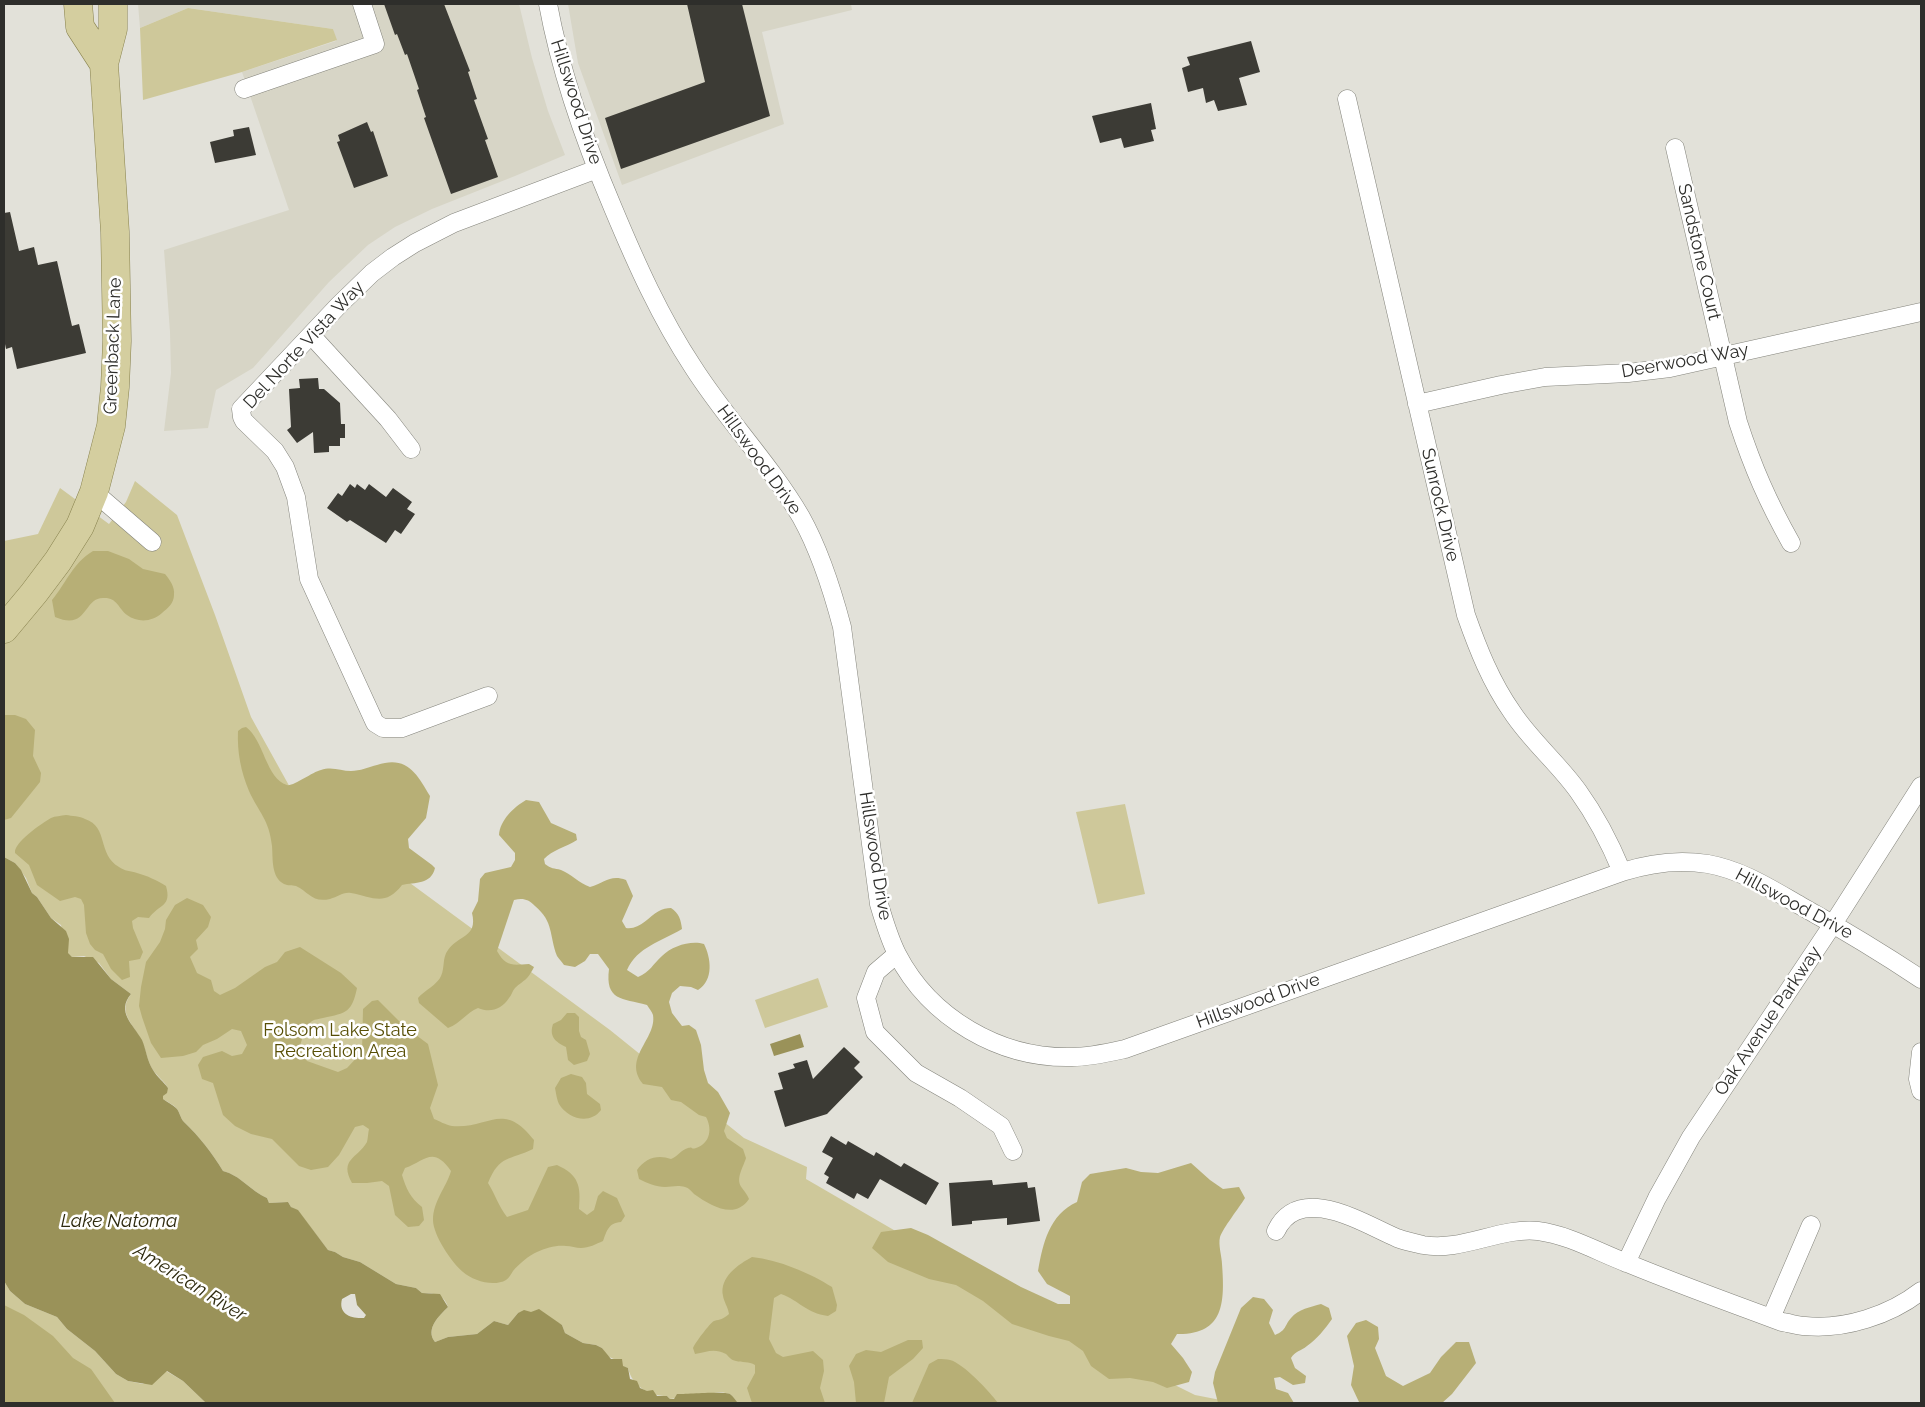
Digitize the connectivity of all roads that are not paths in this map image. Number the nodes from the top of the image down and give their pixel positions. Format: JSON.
{"nodes":[{"id":1,"x":78,"y":4,"type":"edge"},
{"id":2,"x":113,"y":4,"type":"edge"},
{"id":3,"x":362,"y":4,"type":"edge"},
{"id":4,"x":548,"y":4,"type":"edge"},
{"id":5,"x":104,"y":64,"type":"junction"},
{"id":6,"x":244,"y":89,"type":"dead end"},
{"id":7,"x":1347,"y":99,"type":"dead end"},
{"id":8,"x":1675,"y":148,"type":"dead end"},
{"id":9,"x":597,"y":169,"type":"junction"},
{"id":10,"x":1921,"y":312,"type":"edge"},
{"id":11,"x":311,"y":336,"type":"junction"},
{"id":12,"x":1722,"y":356,"type":"junction"},
{"id":13,"x":1417,"y":404,"type":"junction"},
{"id":14,"x":411,"y":449,"type":"dead end"},
{"id":15,"x":94,"y":492,"type":"junction"},
{"id":16,"x":152,"y":542,"type":"dead end"},
{"id":17,"x":1791,"y":543,"type":"dead end"},
{"id":18,"x":4,"y":628,"type":"edge"},
{"id":19,"x":488,"y":696,"type":"dead end"},
{"id":20,"x":1921,"y":786,"type":"edge"},
{"id":21,"x":1622,"y":872,"type":"junction"},
{"id":22,"x":1833,"y":924,"type":"junction"},
{"id":23,"x":897,"y":954,"type":"junction"},
{"id":24,"x":1921,"y":979,"type":"edge"},
{"id":25,"x":1921,"y":1052,"type":"edge"},
{"id":26,"x":1921,"y":1091,"type":"edge"},
{"id":27,"x":1013,"y":1151,"type":"dead end"},
{"id":28,"x":1811,"y":1225,"type":"dead end"},
{"id":29,"x":1276,"y":1231,"type":"dead end"},
{"id":30,"x":1626,"y":1263,"type":"junction"},
{"id":31,"x":1921,"y":1291,"type":"edge"},
{"id":32,"x":1771,"y":1318,"type":"junction"}],
"edges":[{"from":1,"to":5,"type":"main road","name":"Greenback Lane"},
{"from":2,"to":5,"type":"main road","name":"Greenback Lane"},
{"from":3,"to":6,"type":"street"},
{"from":4,"to":9,"type":"street","name":"Hillswood Drive"},
{"from":5,"to":15,"type":"main road","name":"Greenback Lane"},
{"from":7,"to":13,"type":"street","name":"Sunrock Drive"},
{"from":8,"to":12,"type":"street","name":"Sandstone Court"},
{"from":9,"to":11,"type":"street","name":"Del Norte Vista Way"},
{"from":9,"to":23,"type":"street","name":"Hillswood Drive"},
{"from":10,"to":12,"type":"street","name":"Deerwood Way"},
{"from":11,"to":14,"type":"street"},
{"from":11,"to":19,"type":"street","name":"Del Norte Vista Way"},
{"from":12,"to":13,"type":"street","name":"Deerwood Way"},
{"from":12,"to":17,"type":"street","name":"Sandstone Court"},
{"from":13,"to":21,"type":"street","name":"Sunrock Drive"},
{"from":15,"to":16,"type":"street"},
{"from":15,"to":18,"type":"main road","name":"Greenback Lane"},
{"from":20,"to":22,"type":"street","name":"Oak Avenue Parkway"},
{"from":21,"to":22,"type":"street","name":"Hillswood Drive"},
{"from":21,"to":23,"type":"street","name":"Hillswood Drive"},
{"from":22,"to":24,"type":"street","name":"Hillswood Drive"},
{"from":22,"to":30,"type":"street","name":"Oak Avenue Parkway"},
{"from":23,"to":27,"type":"street"},
{"from":25,"to":26,"type":"street"},
{"from":28,"to":32,"type":"street"},
{"from":29,"to":30,"type":"street"},
{"from":30,"to":32,"type":"street"},
{"from":31,"to":32,"type":"street"}]}
